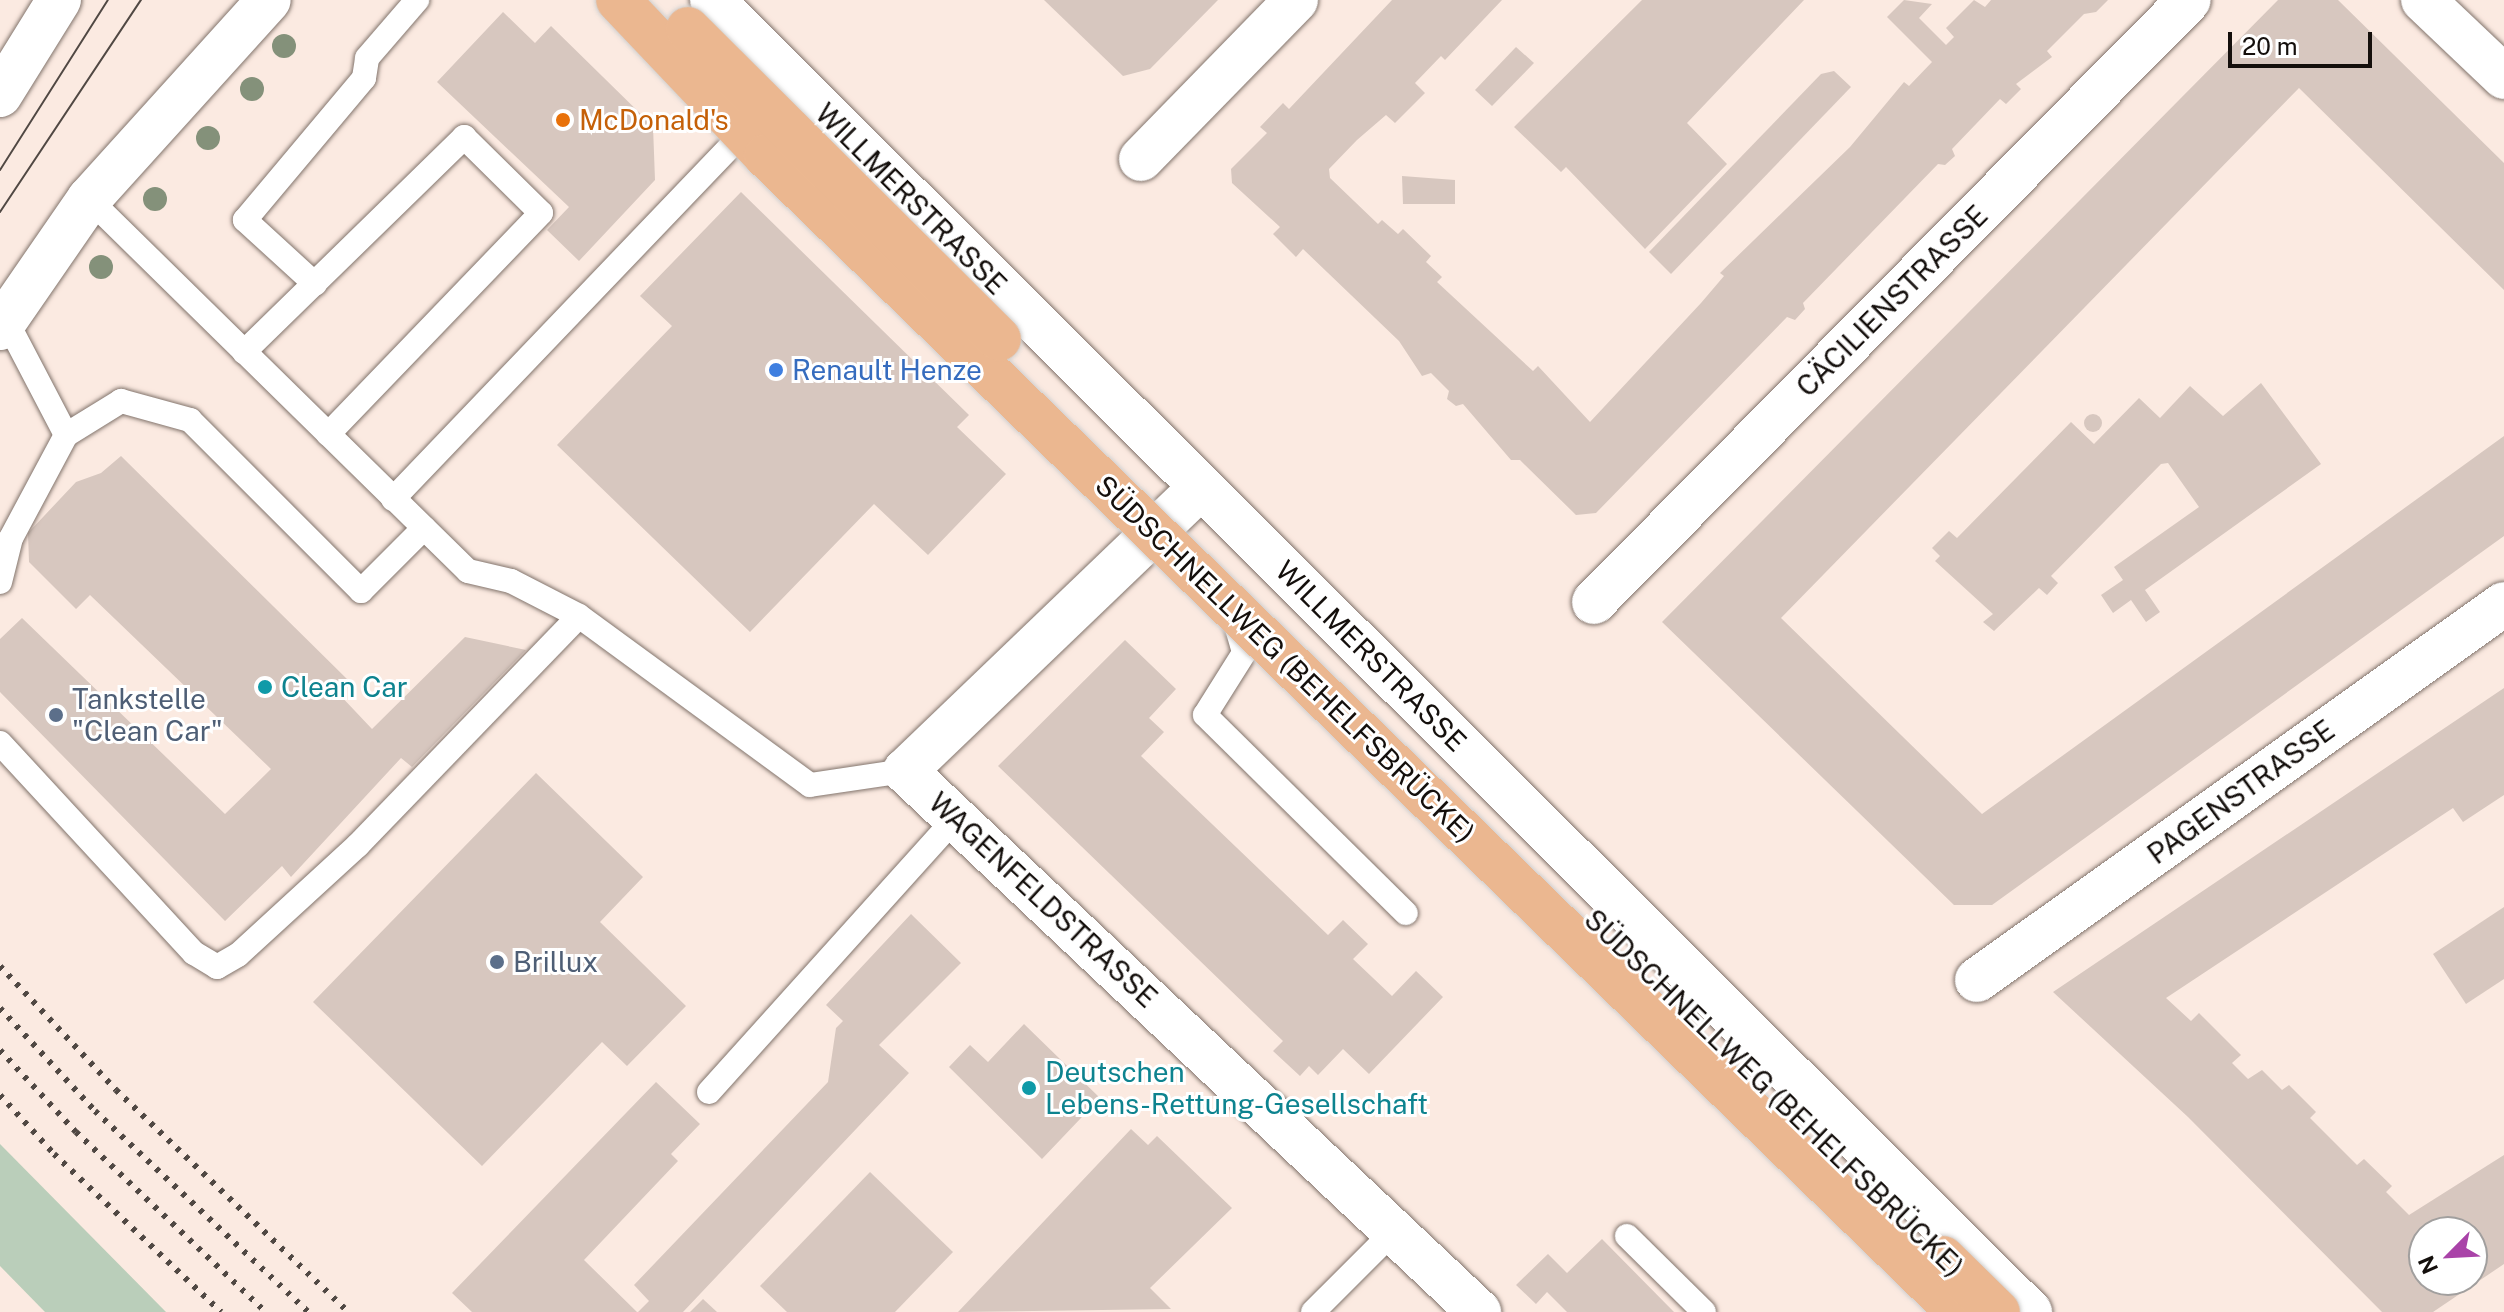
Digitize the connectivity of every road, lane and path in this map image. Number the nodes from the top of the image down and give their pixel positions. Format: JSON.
{"nodes":[{"id":1,"x":59,"y":0,"type":"edge"},
{"id":2,"x":269,"y":0,"type":"edge"},
{"id":3,"x":417,"y":0,"type":"edge"},
{"id":4,"x":616,"y":0,"type":"edge"},
{"id":5,"x":660,"y":0,"type":"edge"},
{"id":6,"x":712,"y":0,"type":"edge"},
{"id":7,"x":1296,"y":0,"type":"edge"},
{"id":8,"x":2189,"y":0,"type":"edge"},
{"id":9,"x":2423,"y":0,"type":"edge"},
{"id":10,"x":782,"y":71,"type":"junction"},
{"id":11,"x":2504,"y":77,"type":"edge"},
{"id":12,"x":0,"y":95,"type":"edge"},
{"id":13,"x":1141,"y":159,"type":"dead end"},
{"id":14,"x":89,"y":199,"type":"junction"},
{"id":15,"x":315,"y":284,"type":"junction"},
{"id":16,"x":3,"y":324,"type":"edge"},
{"id":17,"x":244,"y":352,"type":"junction"},
{"id":18,"x":328,"y":434,"type":"junction"},
{"id":19,"x":66,"y":435,"type":"junction"},
{"id":20,"x":1201,"y":487,"type":"junction"},
{"id":21,"x":393,"y":499,"type":"junction"},
{"id":22,"x":1167,"y":520,"type":"junction"},
{"id":23,"x":424,"y":528,"type":"junction"},
{"id":24,"x":0,"y":582,"type":"edge"},
{"id":25,"x":1594,"y":602,"type":"dead end"},
{"id":26,"x":2504,"y":604,"type":"edge"},
{"id":27,"x":579,"y":616,"type":"junction"},
{"id":28,"x":0,"y":743,"type":"edge"},
{"id":29,"x":905,"y":771,"type":"junction"},
{"id":30,"x":956,"y":818,"type":"junction"},
{"id":31,"x":1406,"y":913,"type":"dead end"},
{"id":32,"x":1977,"y":980,"type":"dead end"},
{"id":33,"x":709,"y":1092,"type":"dead end"},
{"id":34,"x":1394,"y":1231,"type":"junction"},
{"id":35,"x":1627,"y":1236,"type":"dead end"},
{"id":36,"x":1313,"y":1312,"type":"edge"},
{"id":37,"x":1479,"y":1312,"type":"edge"},
{"id":38,"x":1704,"y":1312,"type":"edge"},
{"id":39,"x":1958,"y":1312,"type":"edge"},
{"id":40,"x":1998,"y":1312,"type":"edge"},
{"id":41,"x":2030,"y":1312,"type":"edge"}],
"edges":[{"from":1,"to":12,"type":"street"},
{"from":2,"to":14,"type":"street"},
{"from":3,"to":15,"type":"lane"},
{"from":4,"to":10,"type":"lane"},
{"from":4,"to":39,"type":"highway","name":"SÜDSCHNELLWEG (BEHELFSBRÜCKE)","bridge":true},
{"from":5,"to":40,"type":"highway","name":"SÜDSCHNELLWEG (BEHELFSBRÜCKE)","bridge":true},
{"from":6,"to":10,"type":"street","name":"WILLMERSTRASSE"},
{"from":7,"to":13,"type":"street"},
{"from":8,"to":25,"type":"street","name":"CÄCILIENSTRASSE"},
{"from":9,"to":11,"type":"street"},
{"from":10,"to":20,"type":"street","name":"WILLMERSTRASSE"},
{"from":10,"to":21,"type":"lane"},
{"from":14,"to":16,"type":"street"},
{"from":14,"to":17,"type":"lane"},
{"from":15,"to":17,"type":"lane"},
{"from":15,"to":18,"type":"lane"},
{"from":16,"to":19,"type":"lane"},
{"from":17,"to":18,"type":"lane"},
{"from":18,"to":21,"type":"lane"},
{"from":19,"to":23,"type":"lane"},
{"from":19,"to":24,"type":"lane"},
{"from":20,"to":22,"type":"street","name":"WAGENFELDSTRASSE"},
{"from":20,"to":41,"type":"street","name":"WILLMERSTRASSE"},
{"from":21,"to":23,"type":"lane"},
{"from":22,"to":29,"type":"street","name":"WAGENFELDSTRASSE"},
{"from":22,"to":31,"type":"lane"},
{"from":23,"to":27,"type":"lane"},
{"from":26,"to":32,"type":"street","name":"PAGENSTRASSE"},
{"from":27,"to":28,"type":"lane"},
{"from":27,"to":29,"type":"lane"},
{"from":29,"to":30,"type":"street","name":"WAGENFELDSTRASSE"},
{"from":30,"to":33,"type":"lane"},
{"from":30,"to":34,"type":"street","name":"WAGENFELDSTRASSE"},
{"from":34,"to":36,"type":"lane"},
{"from":34,"to":37,"type":"street","name":"WAGENFELDSTRASSE"},
{"from":35,"to":38,"type":"lane"}]}
